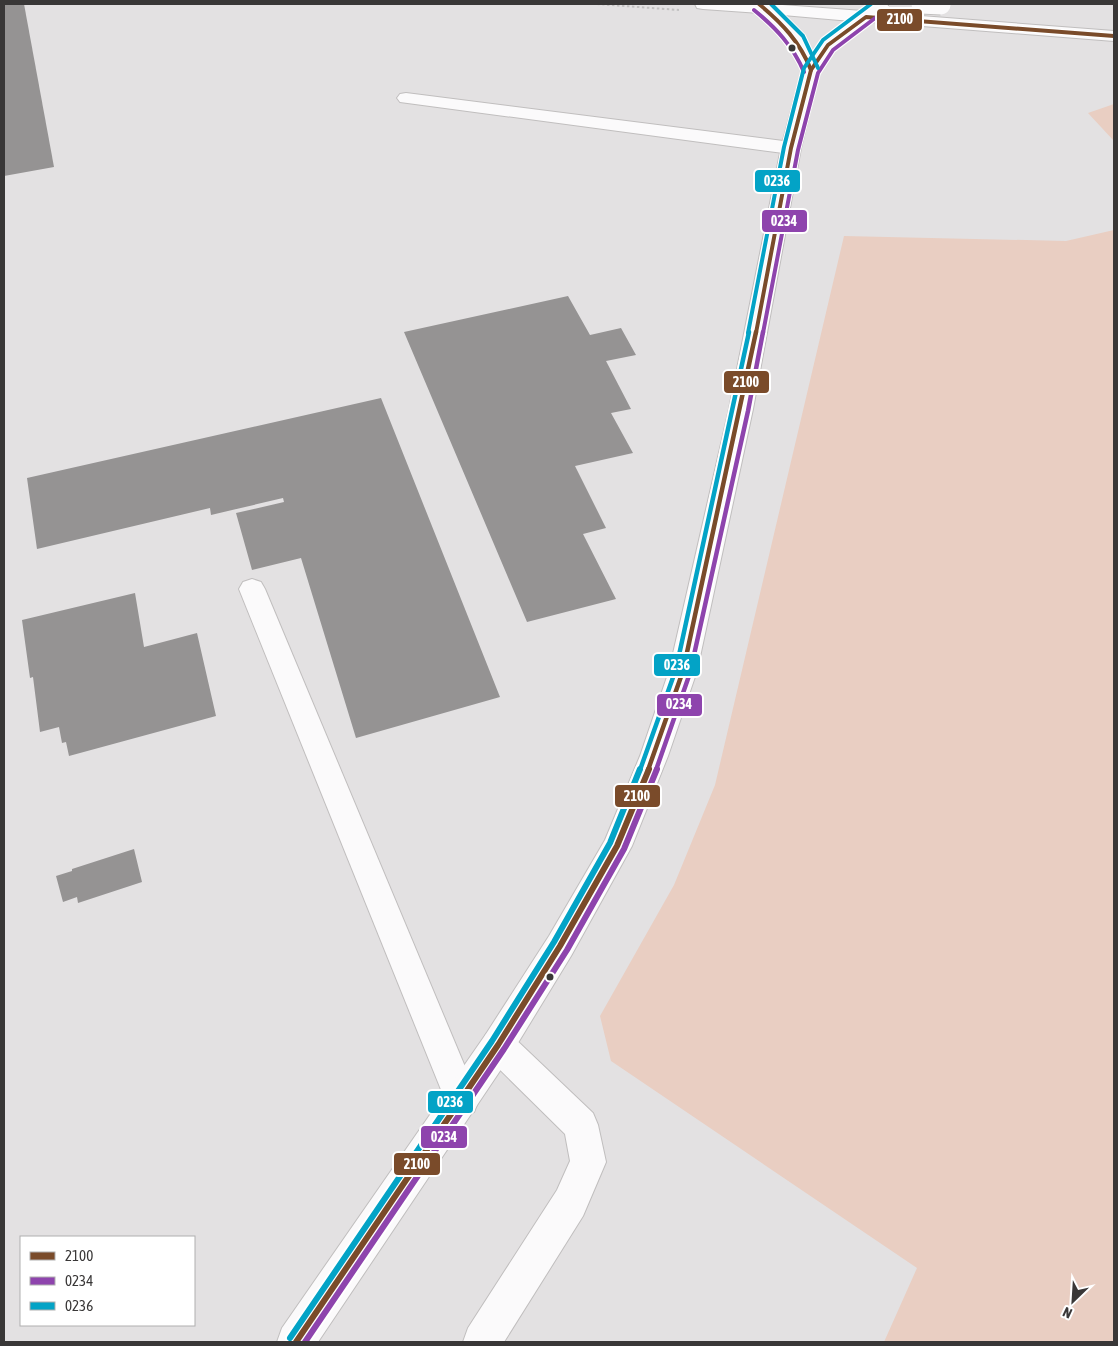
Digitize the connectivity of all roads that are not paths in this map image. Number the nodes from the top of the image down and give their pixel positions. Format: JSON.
{"nodes":[{"id":1,"x":703,"y":4,"type":"edge"},
{"id":2,"x":881,"y":4,"type":"edge"},
{"id":3,"x":921,"y":4,"type":"edge"},
{"id":4,"x":762,"y":6,"type":"edge"},
{"id":5,"x":960,"y":7,"type":"dead end"},
{"id":6,"x":866,"y":17,"type":"junction"},
{"id":7,"x":1114,"y":36,"type":"edge"},
{"id":8,"x":810,"y":70,"type":"junction"},
{"id":9,"x":406,"y":98,"type":"dead end"},
{"id":10,"x":791,"y":148,"type":"junction"},
{"id":11,"x":252,"y":589,"type":"dead end"},
{"id":12,"x":498,"y":1045,"type":"junction"},
{"id":13,"x":462,"y":1100,"type":"junction"},
{"id":14,"x":296,"y":1342,"type":"edge"},
{"id":15,"x":482,"y":1342,"type":"edge"}],
"edges":[{"from":1,"to":4,"type":"main road"},
{"from":2,"to":6,"type":"main road"},
{"from":3,"to":5,"type":"main road","bridge":true},
{"from":4,"to":6,"type":"main road"},
{"from":4,"to":8,"type":"main road"},
{"from":6,"to":7,"type":"main road"},
{"from":6,"to":8,"type":"main road"},
{"from":8,"to":10,"type":"main road"},
{"from":9,"to":10,"type":"main road"},
{"from":10,"to":12,"type":"main road"},
{"from":11,"to":13,"type":"main road"},
{"from":12,"to":13,"type":"main road"},
{"from":12,"to":15,"type":"main road"},
{"from":13,"to":14,"type":"main road"}]}
